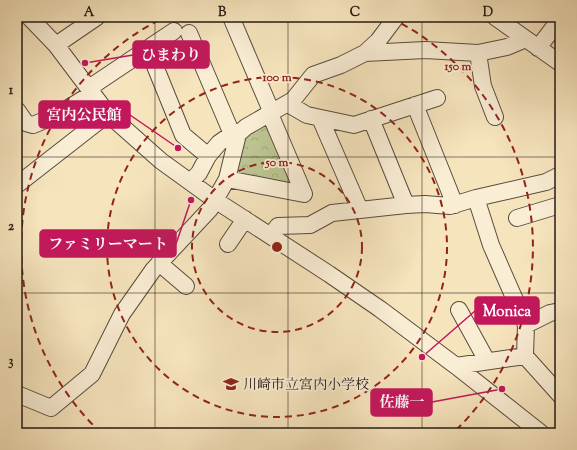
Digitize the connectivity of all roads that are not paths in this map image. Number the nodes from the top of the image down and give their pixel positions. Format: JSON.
{"nodes":[{"id":1,"x":29,"y":17,"type":"edge"},
{"id":2,"x":97,"y":17,"type":"edge"},
{"id":3,"x":231,"y":17,"type":"edge"},
{"id":4,"x":396,"y":17,"type":"edge"},
{"id":5,"x":495,"y":17,"type":"edge"},
{"id":6,"x":560,"y":19,"type":"edge"},
{"id":7,"x":532,"y":43,"type":"junction"},
{"id":8,"x":56,"y":45,"type":"junction"},
{"id":9,"x":365,"y":53,"type":"junction"},
{"id":10,"x":478,"y":53,"type":"junction"},
{"id":11,"x":560,"y":63,"type":"edge"},
{"id":12,"x":155,"y":66,"type":"dead end"},
{"id":13,"x":91,"y":91,"type":"junction"},
{"id":14,"x":438,"y":98,"type":"dead end"},
{"id":15,"x":288,"y":104,"type":"junction"},
{"id":16,"x":414,"y":105,"type":"junction"},
{"id":17,"x":17,"y":110,"type":"edge"},
{"id":18,"x":108,"y":114,"type":"junction"},
{"id":19,"x":271,"y":114,"type":"junction"},
{"id":20,"x":495,"y":117,"type":"dead end"},
{"id":21,"x":320,"y":118,"type":"junction"},
{"id":22,"x":371,"y":119,"type":"junction"},
{"id":23,"x":235,"y":134,"type":"junction"},
{"id":24,"x":208,"y":156,"type":"junction"},
{"id":25,"x":560,"y":175,"type":"edge"},
{"id":26,"x":227,"y":179,"type":"junction"},
{"id":27,"x":190,"y":182,"type":"junction"},
{"id":28,"x":17,"y":185,"type":"edge"},
{"id":29,"x":476,"y":198,"type":"junction"},
{"id":30,"x":215,"y":200,"type":"junction"},
{"id":31,"x":455,"y":204,"type":"junction"},
{"id":32,"x":406,"y":205,"type":"junction"},
{"id":33,"x":560,"y":205,"type":"edge"},
{"id":34,"x":360,"y":210,"type":"junction"},
{"id":35,"x":517,"y":218,"type":"dead end"},
{"id":36,"x":245,"y":219,"type":"junction"},
{"id":37,"x":270,"y":236,"type":"junction"},
{"id":38,"x":228,"y":244,"type":"dead end"},
{"id":39,"x":159,"y":263,"type":"junction"},
{"id":40,"x":186,"y":286,"type":"dead end"},
{"id":41,"x":459,"y":310,"type":"dead end"},
{"id":42,"x":560,"y":311,"type":"edge"},
{"id":43,"x":526,"y":325,"type":"junction"},
{"id":44,"x":525,"y":356,"type":"junction"},
{"id":45,"x":487,"y":361,"type":"junction"},
{"id":46,"x":456,"y":366,"type":"junction"},
{"id":47,"x":17,"y":394,"type":"edge"},
{"id":48,"x":560,"y":395,"type":"edge"},
{"id":49,"x":541,"y":433,"type":"edge"}],
"edges":[{"from":1,"to":8,"type":"street"},
{"from":2,"to":8,"type":"street"},
{"from":3,"to":19,"type":"street"},
{"from":4,"to":9,"type":"street"},
{"from":5,"to":7,"type":"street"},
{"from":6,"to":7,"type":"street"},
{"from":7,"to":10,"type":"street"},
{"from":7,"to":11,"type":"street"},
{"from":8,"to":13,"type":"street"},
{"from":9,"to":10,"type":"street"},
{"from":9,"to":15,"type":"street"},
{"from":10,"to":20,"type":"street"},
{"from":12,"to":24,"type":"street"},
{"from":13,"to":17,"type":"street"},
{"from":13,"to":18,"type":"street"},
{"from":13,"to":23,"type":"street"},
{"from":14,"to":16,"type":"street"},
{"from":15,"to":19,"type":"street"},
{"from":15,"to":21,"type":"street"},
{"from":16,"to":22,"type":"street"},
{"from":16,"to":31,"type":"street"},
{"from":18,"to":27,"type":"street"},
{"from":18,"to":28,"type":"street"},
{"from":19,"to":23,"type":"street"},
{"from":19,"to":26,"type":"street"},
{"from":21,"to":22,"type":"street"},
{"from":21,"to":34,"type":"street"},
{"from":22,"to":32,"type":"street"},
{"from":23,"to":24,"type":"street"},
{"from":23,"to":26,"type":"street"},
{"from":24,"to":27,"type":"street"},
{"from":25,"to":29,"type":"street"},
{"from":26,"to":30,"type":"street"},
{"from":27,"to":30,"type":"street"},
{"from":29,"to":31,"type":"street"},
{"from":29,"to":43,"type":"street"},
{"from":30,"to":36,"type":"street"},
{"from":30,"to":39,"type":"street"},
{"from":31,"to":32,"type":"street"},
{"from":32,"to":34,"type":"street"},
{"from":33,"to":35,"type":"street"},
{"from":34,"to":37,"type":"street"},
{"from":36,"to":37,"type":"street"},
{"from":36,"to":38,"type":"street"},
{"from":37,"to":46,"type":"street"},
{"from":39,"to":40,"type":"street"},
{"from":39,"to":47,"type":"street"},
{"from":41,"to":45,"type":"street"},
{"from":42,"to":43,"type":"street"},
{"from":43,"to":44,"type":"street"},
{"from":44,"to":45,"type":"street"},
{"from":44,"to":48,"type":"street"},
{"from":45,"to":46,"type":"street"},
{"from":46,"to":49,"type":"street"}]}
